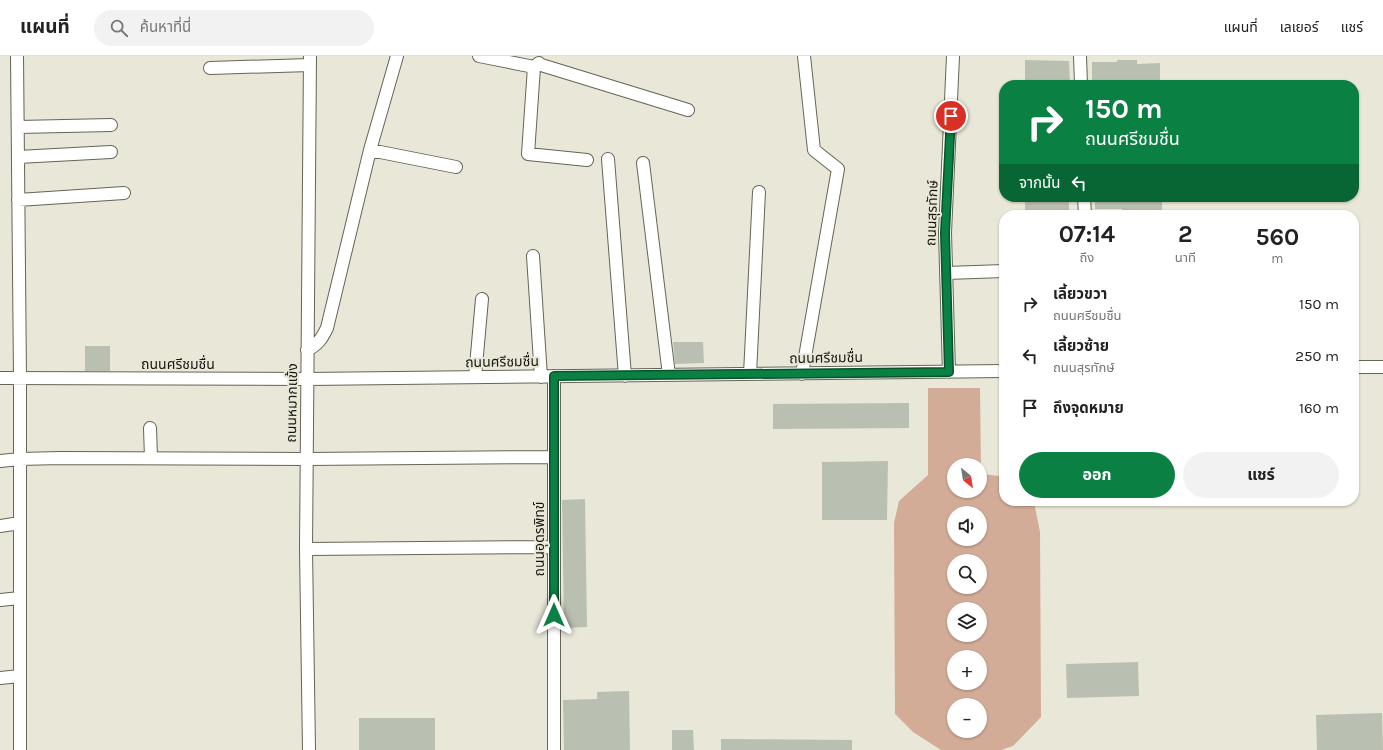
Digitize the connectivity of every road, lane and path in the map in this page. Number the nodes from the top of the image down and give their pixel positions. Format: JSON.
{"nodes":[{"id":1,"x":17,"y":56,"type":"edge"},
{"id":2,"x":397,"y":56,"type":"edge"},
{"id":3,"x":479,"y":56,"type":"edge"},
{"id":4,"x":804,"y":56,"type":"edge"},
{"id":5,"x":953,"y":56,"type":"edge"},
{"id":6,"x":1080,"y":56,"type":"edge"},
{"id":7,"x":310,"y":61,"type":"edge"},
{"id":8,"x":537,"y":62,"type":"edge"},
{"id":9,"x":210,"y":68,"type":"dead end"},
{"id":10,"x":1080,"y":80,"type":"edge"},
{"id":11,"x":688,"y":110,"type":"dead end"},
{"id":12,"x":111,"y":125,"type":"dead end"},
{"id":13,"x":18,"y":127,"type":"junction"},
{"id":14,"x":370,"y":150,"type":"junction"},
{"id":15,"x":111,"y":152,"type":"dead end"},
{"id":16,"x":18,"y":157,"type":"junction"},
{"id":17,"x":608,"y":159,"type":"dead end"},
{"id":18,"x":587,"y":160,"type":"dead end"},
{"id":19,"x":643,"y":163,"type":"dead end"},
{"id":20,"x":456,"y":166,"type":"dead end"},
{"id":21,"x":124,"y":192,"type":"dead end"},
{"id":22,"x":759,"y":192,"type":"dead end"},
{"id":23,"x":18,"y":200,"type":"junction"},
{"id":24,"x":532,"y":256,"type":"dead end"},
{"id":25,"x":999,"y":271,"type":"edge"},
{"id":26,"x":946,"y":273,"type":"junction"},
{"id":27,"x":482,"y":299,"type":"dead end"},
{"id":28,"x":308,"y":350,"type":"junction"},
{"id":29,"x":1359,"y":367,"type":"edge"},
{"id":30,"x":1383,"y":367,"type":"edge"},
{"id":31,"x":999,"y":371,"type":"edge"},
{"id":32,"x":949,"y":372,"type":"junction"},
{"id":33,"x":750,"y":374,"type":"junction"},
{"id":34,"x":802,"y":374,"type":"junction"},
{"id":35,"x":669,"y":375,"type":"junction"},
{"id":36,"x":541,"y":376,"type":"junction"},
{"id":37,"x":554,"y":376,"type":"junction"},
{"id":38,"x":625,"y":376,"type":"junction"},
{"id":39,"x":475,"y":377,"type":"junction"},
{"id":40,"x":0,"y":378,"type":"edge"},
{"id":41,"x":20,"y":378,"type":"junction"},
{"id":42,"x":307,"y":379,"type":"junction"},
{"id":43,"x":150,"y":428,"type":"dead end"},
{"id":44,"x":554,"y":457,"type":"junction"},
{"id":45,"x":151,"y":458,"type":"junction"},
{"id":46,"x":20,"y":459,"type":"junction"},
{"id":47,"x":306,"y":459,"type":"junction"},
{"id":48,"x":0,"y":461,"type":"edge"},
{"id":49,"x":20,"y":524,"type":"junction"},
{"id":50,"x":0,"y":526,"type":"edge"},
{"id":51,"x":554,"y":548,"type":"junction"},
{"id":52,"x":306,"y":549,"type":"junction"},
{"id":53,"x":20,"y":598,"type":"junction"},
{"id":54,"x":0,"y":600,"type":"edge"},
{"id":55,"x":20,"y":676,"type":"junction"},
{"id":56,"x":0,"y":678,"type":"edge"},
{"id":57,"x":20,"y":750,"type":"edge"},
{"id":58,"x":309,"y":750,"type":"edge"},
{"id":59,"x":554,"y":750,"type":"edge"}],
"edges":[{"from":1,"to":13,"type":"street"},
{"from":2,"to":14,"type":"street"},
{"from":3,"to":8,"type":"street"},
{"from":4,"to":34,"type":"street"},
{"from":5,"to":26,"type":"street","name":"ถนนสุรทักษ์"},
{"from":6,"to":10,"type":"street"},
{"from":7,"to":9,"type":"street"},
{"from":7,"to":28,"type":"street","name":"ถนนหมากแข้ง"},
{"from":8,"to":11,"type":"street"},
{"from":8,"to":18,"type":"street"},
{"from":12,"to":13,"type":"street"},
{"from":13,"to":16,"type":"street"},
{"from":14,"to":20,"type":"street"},
{"from":14,"to":28,"type":"street"},
{"from":15,"to":16,"type":"street"},
{"from":16,"to":23,"type":"street"},
{"from":17,"to":38,"type":"street"},
{"from":19,"to":35,"type":"street"},
{"from":21,"to":23,"type":"street"},
{"from":22,"to":33,"type":"street"},
{"from":23,"to":41,"type":"street"},
{"from":24,"to":36,"type":"street"},
{"from":25,"to":26,"type":"street"},
{"from":26,"to":32,"type":"street","name":"ถนนสุรทักษ์"},
{"from":27,"to":39,"type":"street"},
{"from":28,"to":42,"type":"street","name":"ถนนหมากแข้ง"},
{"from":29,"to":30,"type":"street"},
{"from":31,"to":32,"type":"street","name":"ถนนศรีชมชื่น"},
{"from":32,"to":34,"type":"street","name":"ถนนศรีชมชื่น"},
{"from":33,"to":34,"type":"street","name":"ถนนศรีชมชื่น"},
{"from":33,"to":35,"type":"street","name":"ถนนศรีชมชื่น"},
{"from":35,"to":38,"type":"street","name":"ถนนศรีชมชื่น"},
{"from":36,"to":37,"type":"street","name":"ถนนศรีชมชื่น"},
{"from":36,"to":39,"type":"street","name":"ถนนศรีชมชื่น"},
{"from":37,"to":38,"type":"street","name":"ถนนศรีชมชื่น"},
{"from":37,"to":44,"type":"street","name":"ถนนอุดรพิทข์"},
{"from":39,"to":42,"type":"street","name":"ถนนศรีชมชื่น"},
{"from":40,"to":41,"type":"street","name":"ถนนศรีชมชื่น"},
{"from":41,"to":42,"type":"street","name":"ถนนศรีชมชื่น"},
{"from":41,"to":46,"type":"street"},
{"from":42,"to":47,"type":"street","name":"ถนนหมากแข้ง"},
{"from":43,"to":45,"type":"street"},
{"from":44,"to":47,"type":"street"},
{"from":44,"to":51,"type":"street","name":"ถนนอุดรพิทข์"},
{"from":45,"to":46,"type":"street"},
{"from":45,"to":47,"type":"street"},
{"from":46,"to":48,"type":"street"},
{"from":46,"to":49,"type":"street"},
{"from":47,"to":52,"type":"street","name":"ถนนหมากแข้ง"},
{"from":49,"to":50,"type":"street"},
{"from":49,"to":53,"type":"street"},
{"from":51,"to":52,"type":"street"},
{"from":51,"to":59,"type":"street","name":"ถนนอุดรพิทข์"},
{"from":52,"to":58,"type":"street","name":"ถนนหมากแข้ง"},
{"from":53,"to":54,"type":"street"},
{"from":53,"to":55,"type":"street"},
{"from":55,"to":56,"type":"street"},
{"from":55,"to":57,"type":"street"}]}
